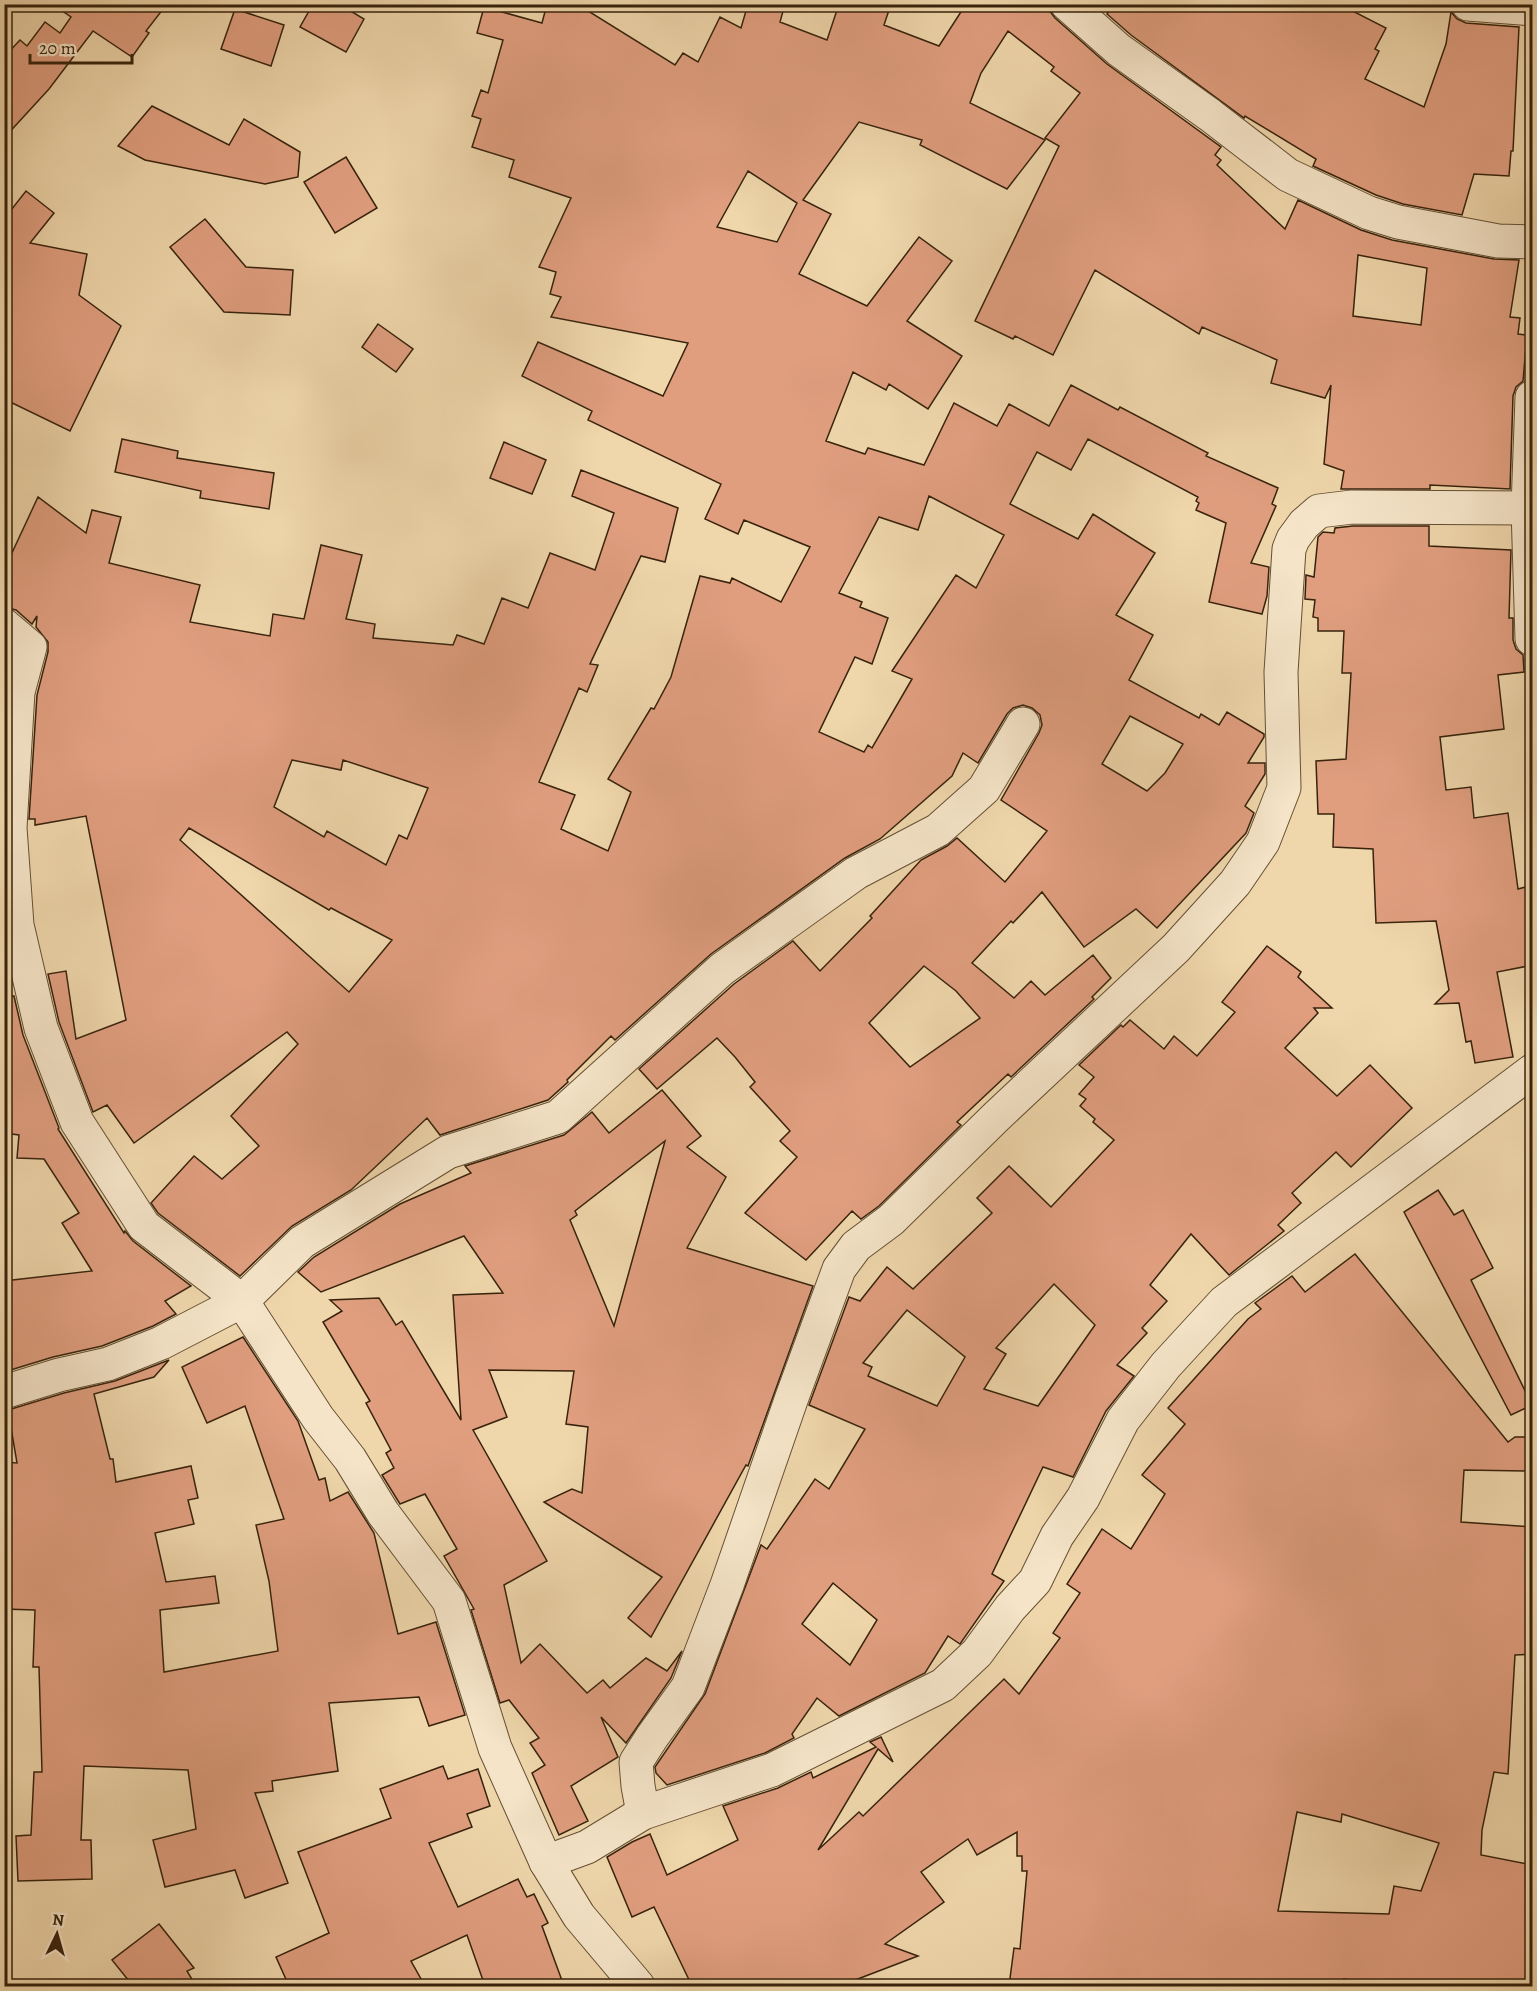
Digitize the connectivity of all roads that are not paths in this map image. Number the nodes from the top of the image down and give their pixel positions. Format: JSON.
{"nodes":[{"id":1,"x":1067,"y":4,"type":"edge"},
{"id":2,"x":1468,"y":4,"type":"edge"},
{"id":3,"x":1533,"y":9,"type":"edge"},
{"id":4,"x":1533,"y":242,"type":"edge"},
{"id":5,"x":1533,"y":397,"type":"edge"},
{"id":6,"x":1530,"y":495,"type":"edge"},
{"id":7,"x":4,"y":625,"type":"edge"},
{"id":8,"x":1533,"y":639,"type":"edge"},
{"id":9,"x":1023,"y":724,"type":"dead end"},
{"id":10,"x":1533,"y":1071,"type":"edge"},
{"id":11,"x":242,"y":1301,"type":"junction"},
{"id":12,"x":4,"y":1392,"type":"edge"},
{"id":13,"x":643,"y":1813,"type":"junction"},
{"id":14,"x":546,"y":1862,"type":"junction"},
{"id":15,"x":638,"y":1986,"type":"edge"}],
"edges":[{"from":1,"to":4,"type":"street"},
{"from":2,"to":3,"type":"street"},
{"from":5,"to":6,"type":"street"},
{"from":6,"to":8,"type":"street"},
{"from":6,"to":13,"type":"street"},
{"from":7,"to":11,"type":"street"},
{"from":9,"to":11,"type":"street"},
{"from":10,"to":13,"type":"street"},
{"from":11,"to":12,"type":"street"},
{"from":11,"to":14,"type":"street"},
{"from":13,"to":14,"type":"street"},
{"from":14,"to":15,"type":"street"}]}
